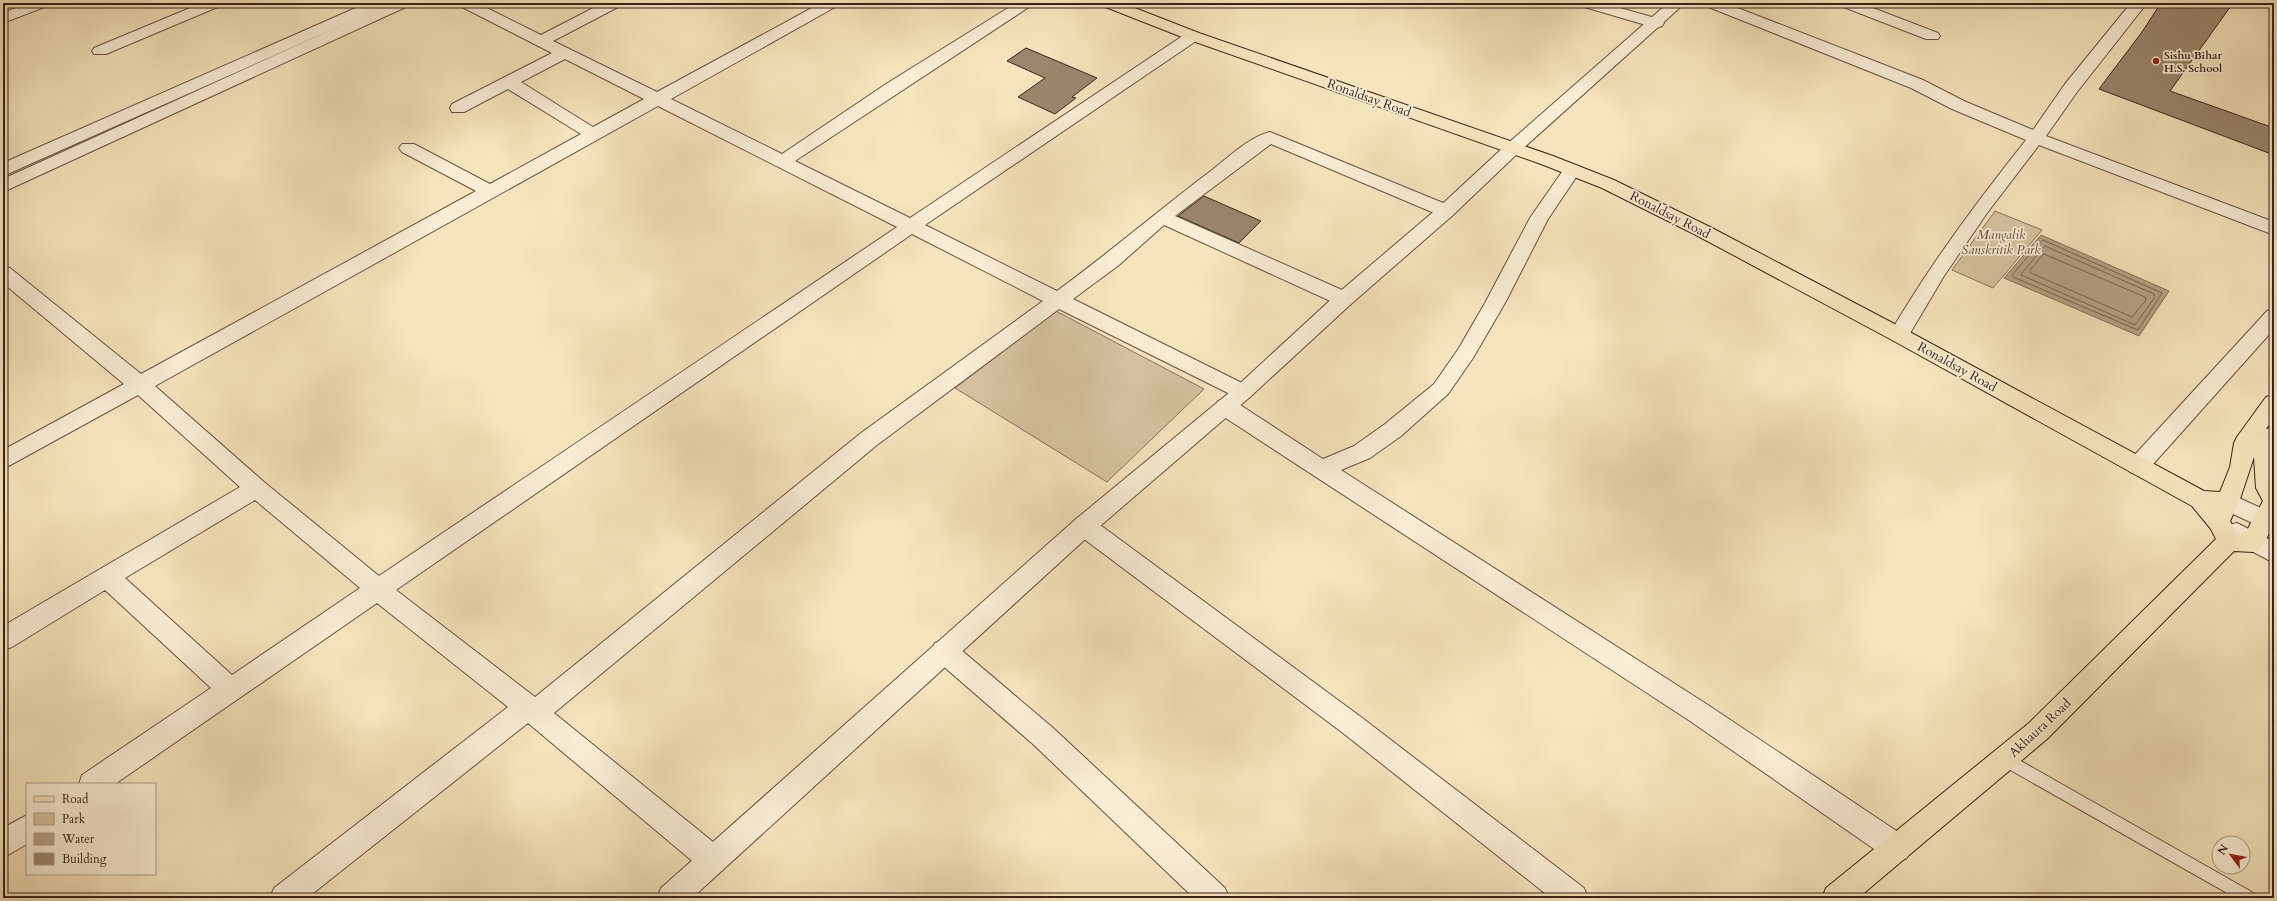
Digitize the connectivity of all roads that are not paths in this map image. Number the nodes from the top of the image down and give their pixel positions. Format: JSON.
{"nodes":[{"id":1,"x":42,"y":3,"type":"edge"},
{"id":2,"x":215,"y":3,"type":"edge"},
{"id":3,"x":380,"y":3,"type":"edge"},
{"id":4,"x":404,"y":3,"type":"edge"},
{"id":5,"x":465,"y":3,"type":"edge"},
{"id":6,"x":615,"y":3,"type":"edge"},
{"id":7,"x":832,"y":3,"type":"edge"},
{"id":8,"x":1027,"y":3,"type":"edge"},
{"id":9,"x":1108,"y":3,"type":"edge"},
{"id":10,"x":1586,"y":3,"type":"edge"},
{"id":11,"x":1677,"y":3,"type":"edge"},
{"id":12,"x":1711,"y":3,"type":"edge"},
{"id":13,"x":1846,"y":3,"type":"edge"},
{"id":14,"x":2139,"y":3,"type":"edge"},
{"id":15,"x":3,"y":18,"type":"edge"},
{"id":16,"x":1656,"y":23,"type":"junction"},
{"id":17,"x":1193,"y":36,"type":"junction"},
{"id":18,"x":1932,"y":36,"type":"dead end"},
{"id":19,"x":540,"y":41,"type":"junction"},
{"id":20,"x":100,"y":50,"type":"dead end"},
{"id":21,"x":565,"y":53,"type":"junction"},
{"id":22,"x":509,"y":82,"type":"junction"},
{"id":23,"x":658,"y":99,"type":"junction"},
{"id":24,"x":458,"y":108,"type":"dead end"},
{"id":25,"x":594,"y":135,"type":"junction"},
{"id":26,"x":2036,"y":138,"type":"junction"},
{"id":27,"x":408,"y":148,"type":"dead end"},
{"id":28,"x":1512,"y":149,"type":"junction"},
{"id":29,"x":782,"y":161,"type":"junction"},
{"id":30,"x":3,"y":170,"type":"edge"},
{"id":31,"x":1572,"y":170,"type":"junction"},
{"id":32,"x":3,"y":186,"type":"edge"},
{"id":33,"x":491,"y":192,"type":"junction"},
{"id":34,"x":1446,"y":211,"type":"junction"},
{"id":35,"x":1162,"y":217,"type":"junction"},
{"id":36,"x":911,"y":226,"type":"junction"},
{"id":37,"x":2274,"y":229,"type":"edge"},
{"id":38,"x":3,"y":273,"type":"edge"},
{"id":39,"x":1057,"y":299,"type":"junction"},
{"id":40,"x":1344,"y":300,"type":"junction"},
{"id":41,"x":2274,"y":316,"type":"edge"},
{"id":42,"x":1899,"y":335,"type":"junction"},
{"id":43,"x":141,"y":386,"type":"junction"},
{"id":44,"x":1234,"y":400,"type":"junction"},
{"id":45,"x":2274,"y":403,"type":"edge"},
{"id":46,"x":2274,"y":435,"type":"edge"},
{"id":47,"x":3,"y":460,"type":"edge"},
{"id":48,"x":2138,"y":466,"type":"junction"},
{"id":49,"x":1321,"y":469,"type":"junction"},
{"id":50,"x":256,"y":488,"type":"junction"},
{"id":51,"x":2274,"y":498,"type":"edge"},
{"id":52,"x":2200,"y":500,"type":"junction"},
{"id":53,"x":2228,"y":502,"type":"junction"},
{"id":54,"x":2271,"y":515,"type":"edge"},
{"id":55,"x":1084,"y":526,"type":"junction"},
{"id":56,"x":2234,"y":535,"type":"junction"},
{"id":57,"x":2274,"y":553,"type":"edge"},
{"id":58,"x":108,"y":577,"type":"junction"},
{"id":59,"x":379,"y":590,"type":"junction"},
{"id":60,"x":3,"y":639,"type":"edge"},
{"id":61,"x":944,"y":651,"type":"junction"},
{"id":62,"x":231,"y":690,"type":"junction"},
{"id":63,"x":531,"y":710,"type":"junction"},
{"id":64,"x":2006,"y":760,"type":"junction"},
{"id":65,"x":93,"y":783,"type":"edge"},
{"id":66,"x":26,"y":829,"type":"edge"},
{"id":67,"x":3,"y":844,"type":"edge"},
{"id":68,"x":1897,"y":848,"type":"junction"},
{"id":69,"x":713,"y":860,"type":"junction"},
{"id":70,"x":284,"y":898,"type":"edge"},
{"id":71,"x":671,"y":898,"type":"edge"},
{"id":72,"x":1215,"y":898,"type":"edge"},
{"id":73,"x":1574,"y":898,"type":"edge"},
{"id":74,"x":1836,"y":898,"type":"edge"},
{"id":75,"x":2249,"y":898,"type":"edge"}],
"edges":[{"from":1,"to":15,"type":"street"},
{"from":2,"to":20,"type":"street"},
{"from":3,"to":30,"type":"street"},
{"from":4,"to":32,"type":"street"},
{"from":5,"to":19,"type":"street"},
{"from":6,"to":19,"type":"street"},
{"from":7,"to":23,"type":"street"},
{"from":8,"to":29,"type":"street"},
{"from":9,"to":17,"type":"main road","name":"Ronaldsay Road"},
{"from":10,"to":16,"type":"street"},
{"from":11,"to":16,"type":"street"},
{"from":12,"to":26,"type":"street"},
{"from":13,"to":18,"type":"street"},
{"from":14,"to":26,"type":"street"},
{"from":16,"to":28,"type":"street"},
{"from":17,"to":28,"type":"main road","name":"Ronaldsay Road"},
{"from":17,"to":36,"type":"street"},
{"from":19,"to":21,"type":"street"},
{"from":21,"to":22,"type":"street"},
{"from":21,"to":23,"type":"street"},
{"from":22,"to":24,"type":"street"},
{"from":22,"to":25,"type":"street"},
{"from":23,"to":25,"type":"street"},
{"from":23,"to":29,"type":"street"},
{"from":25,"to":33,"type":"street"},
{"from":26,"to":37,"type":"street"},
{"from":26,"to":42,"type":"street"},
{"from":27,"to":33,"type":"street"},
{"from":28,"to":31,"type":"main road","name":"Ronaldsay Road"},
{"from":28,"to":34,"type":"street"},
{"from":29,"to":36,"type":"street"},
{"from":31,"to":42,"type":"main road","name":"Ronaldsay Road"},
{"from":31,"to":49,"type":"street"},
{"from":33,"to":43,"type":"street"},
{"from":34,"to":35,"type":"street"},
{"from":34,"to":40,"type":"street"},
{"from":35,"to":39,"type":"street"},
{"from":35,"to":40,"type":"street"},
{"from":36,"to":39,"type":"street"},
{"from":36,"to":59,"type":"street"},
{"from":38,"to":43,"type":"street"},
{"from":39,"to":44,"type":"street"},
{"from":39,"to":63,"type":"street"},
{"from":40,"to":44,"type":"street"},
{"from":41,"to":48,"type":"street"},
{"from":42,"to":48,"type":"main road","name":"Ronaldsay Road"},
{"from":43,"to":47,"type":"street"},
{"from":43,"to":50,"type":"street"},
{"from":44,"to":49,"type":"street"},
{"from":44,"to":55,"type":"street"},
{"from":45,"to":53,"type":"main road","name":"Akhaura Road"},
{"from":46,"to":51,"type":"main road"},
{"from":48,"to":52,"type":"main road","name":"Ronaldsay Road"},
{"from":49,"to":68,"type":"street"},
{"from":50,"to":58,"type":"street"},
{"from":50,"to":59,"type":"street"},
{"from":52,"to":53,"type":"main road"},
{"from":52,"to":56,"type":"main road"},
{"from":53,"to":54,"type":"street"},
{"from":53,"to":56,"type":"main road","name":"Akhaura Road"},
{"from":54,"to":56,"type":"main road","name":"Akhaura Road"},
{"from":55,"to":61,"type":"street"},
{"from":55,"to":73,"type":"street"},
{"from":56,"to":57,"type":"street"},
{"from":56,"to":64,"type":"main road","name":"Akhaura Road"},
{"from":58,"to":60,"type":"street"},
{"from":58,"to":62,"type":"street"},
{"from":59,"to":62,"type":"street"},
{"from":59,"to":63,"type":"street"},
{"from":61,"to":69,"type":"street"},
{"from":61,"to":72,"type":"street"},
{"from":62,"to":65,"type":"street"},
{"from":63,"to":69,"type":"street"},
{"from":63,"to":70,"type":"street"},
{"from":64,"to":68,"type":"main road","name":"Akhaura Road"},
{"from":64,"to":75,"type":"lane"},
{"from":66,"to":67,"type":"street"},
{"from":68,"to":74,"type":"main road","name":"Akhaura Road"},
{"from":69,"to":71,"type":"street"}]}
